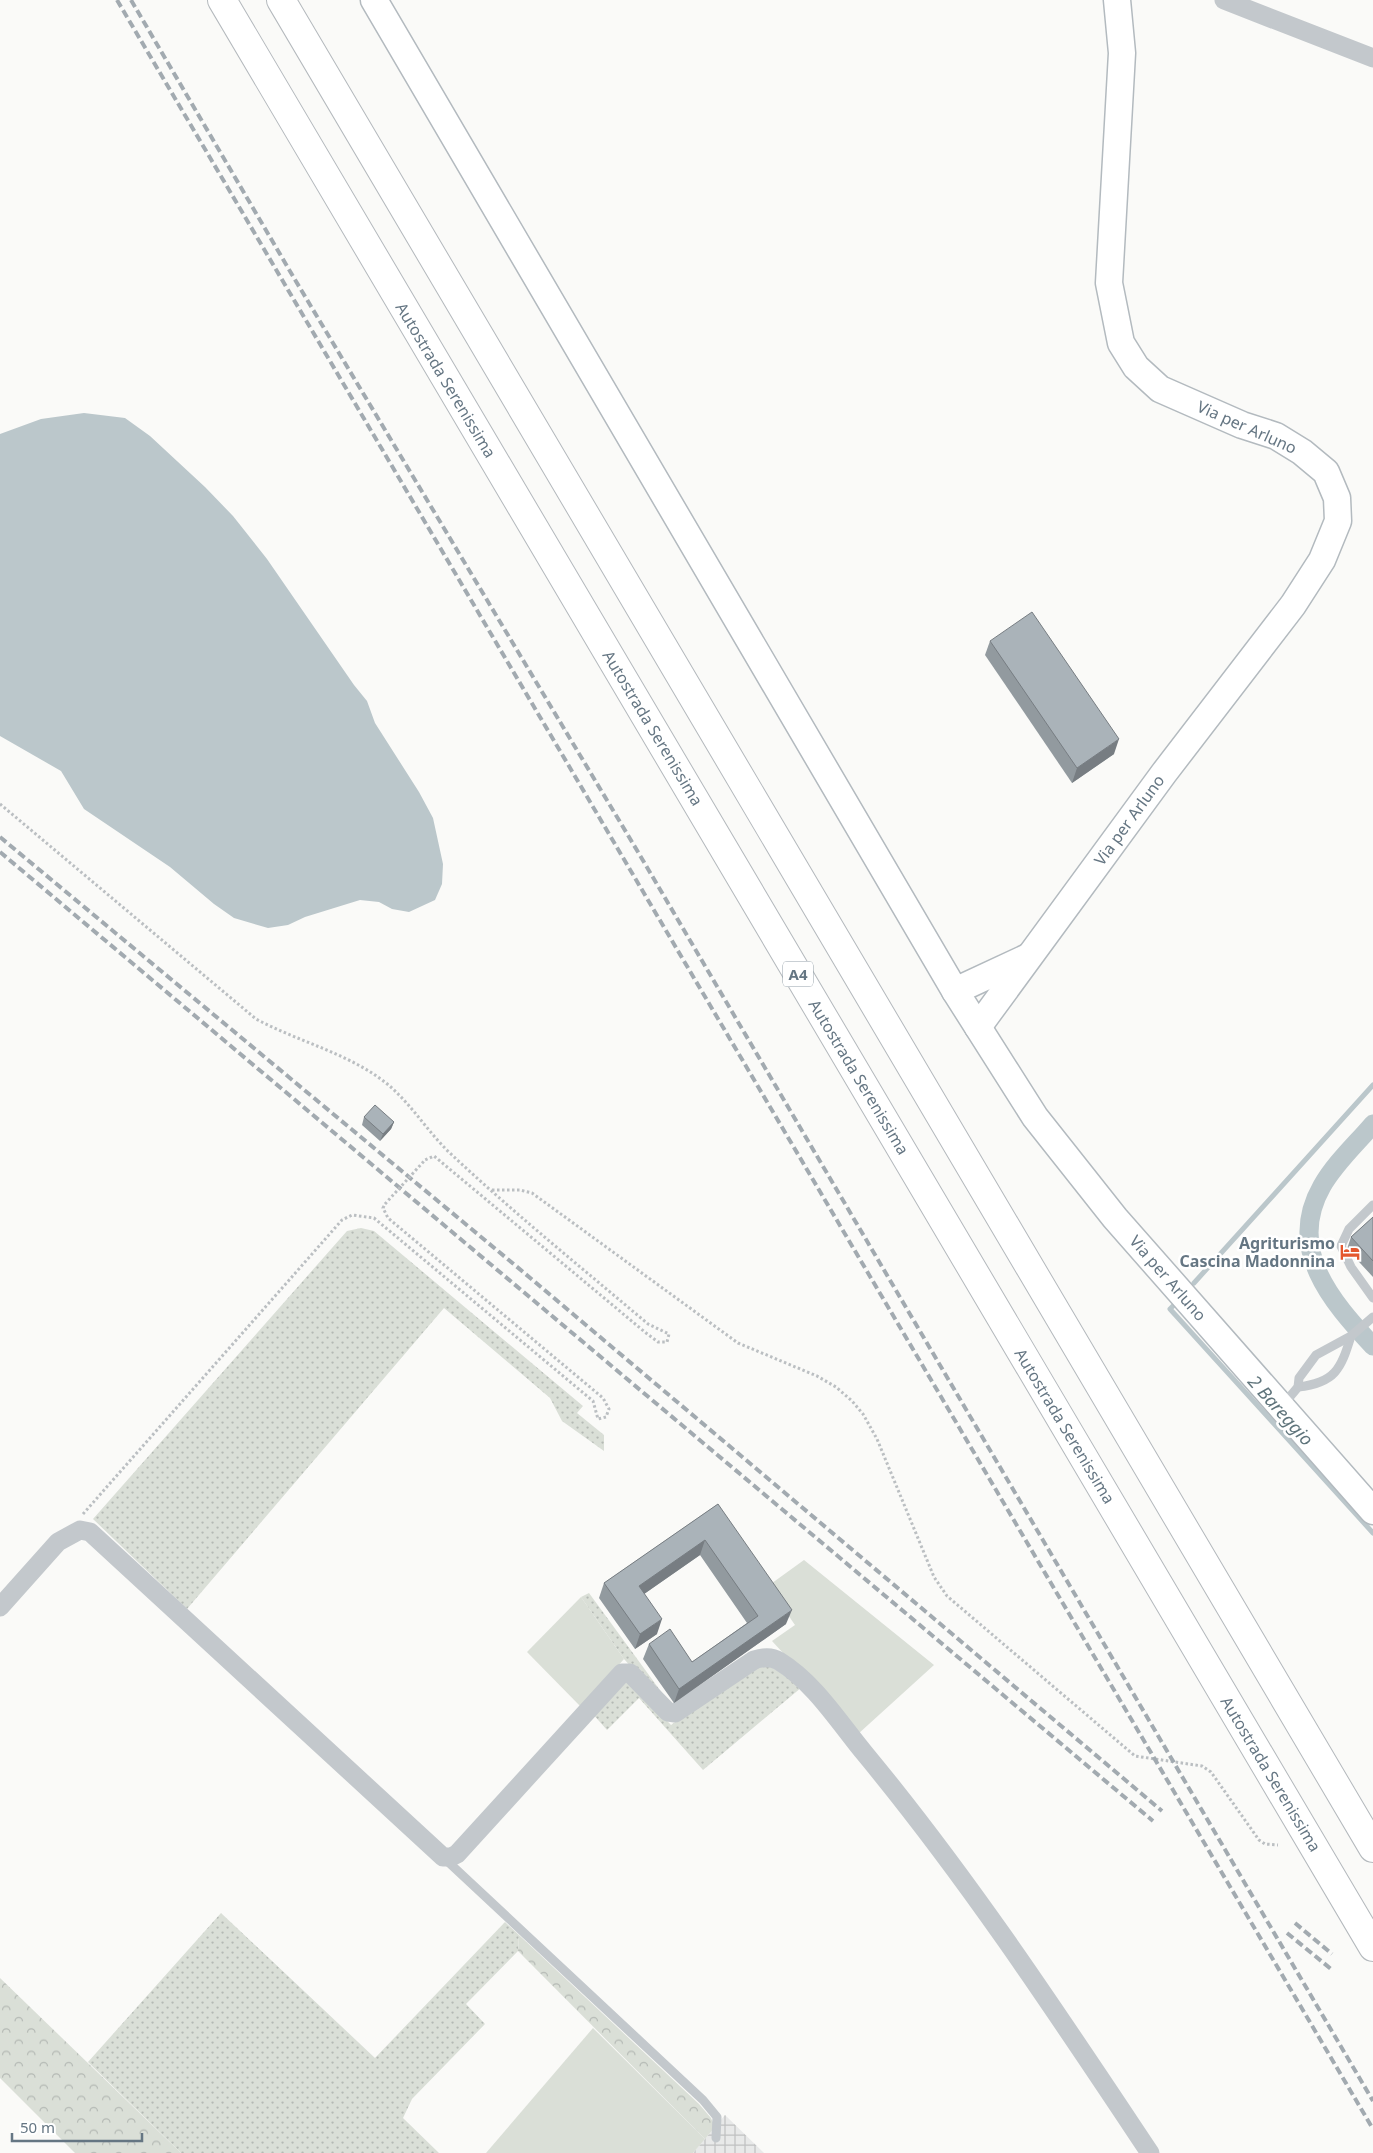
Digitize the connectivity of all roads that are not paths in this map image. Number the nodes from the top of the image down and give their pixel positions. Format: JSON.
{"nodes":[{"id":1,"x":222,"y":0,"type":"edge"},
{"id":2,"x":281,"y":0,"type":"edge"},
{"id":3,"x":374,"y":0,"type":"edge"},
{"id":4,"x":1117,"y":0,"type":"edge"},
{"id":5,"x":1224,"y":0,"type":"edge"},
{"id":6,"x":1373,"y":58,"type":"edge"},
{"id":7,"x":1028,"y":957,"type":"junction"},
{"id":8,"x":955,"y":991,"type":"junction"},
{"id":9,"x":979,"y":1029,"type":"junction"},
{"id":10,"x":1373,"y":1204,"type":"edge"},
{"id":11,"x":1373,"y":1298,"type":"edge"},
{"id":12,"x":1373,"y":1317,"type":"edge"},
{"id":13,"x":1351,"y":1336,"type":"junction"},
{"id":14,"x":1290,"y":1397,"type":"junction"},
{"id":15,"x":1373,"y":1510,"type":"edge"},
{"id":16,"x":0,"y":1607,"type":"edge"},
{"id":17,"x":1373,"y":1848,"type":"edge"},
{"id":18,"x":443,"y":1858,"type":"junction"},
{"id":19,"x":1373,"y":1947,"type":"edge"},
{"id":20,"x":716,"y":2138,"type":"dead end"},
{"id":21,"x":1150,"y":2153,"type":"edge"}],
"edges":[{"from":1,"to":19,"type":"highway","name":"Autostrada Serenissima","number":"A4"},
{"from":2,"to":17,"type":"highway"},
{"from":3,"to":8,"type":"street"},
{"from":4,"to":7,"type":"street","name":"Via per Arluno"},
{"from":5,"to":6,"type":"street"},
{"from":7,"to":8,"type":"street","name":"Via per Arluno"},
{"from":7,"to":9,"type":"street","name":"Via per Arluno"},
{"from":8,"to":9,"type":"street"},
{"from":9,"to":14,"type":"street","name":"Via per Arluno"},
{"from":10,"to":11,"type":"lane"},
{"from":12,"to":13,"type":"lane"},
{"from":13,"to":14,"type":"lane"},
{"from":13,"to":14,"type":"lane"},
{"from":14,"to":15,"type":"street","name":"Via per Arluno"},
{"from":16,"to":18,"type":"street"},
{"from":18,"to":20,"type":"lane"},
{"from":18,"to":21,"type":"street"}]}
